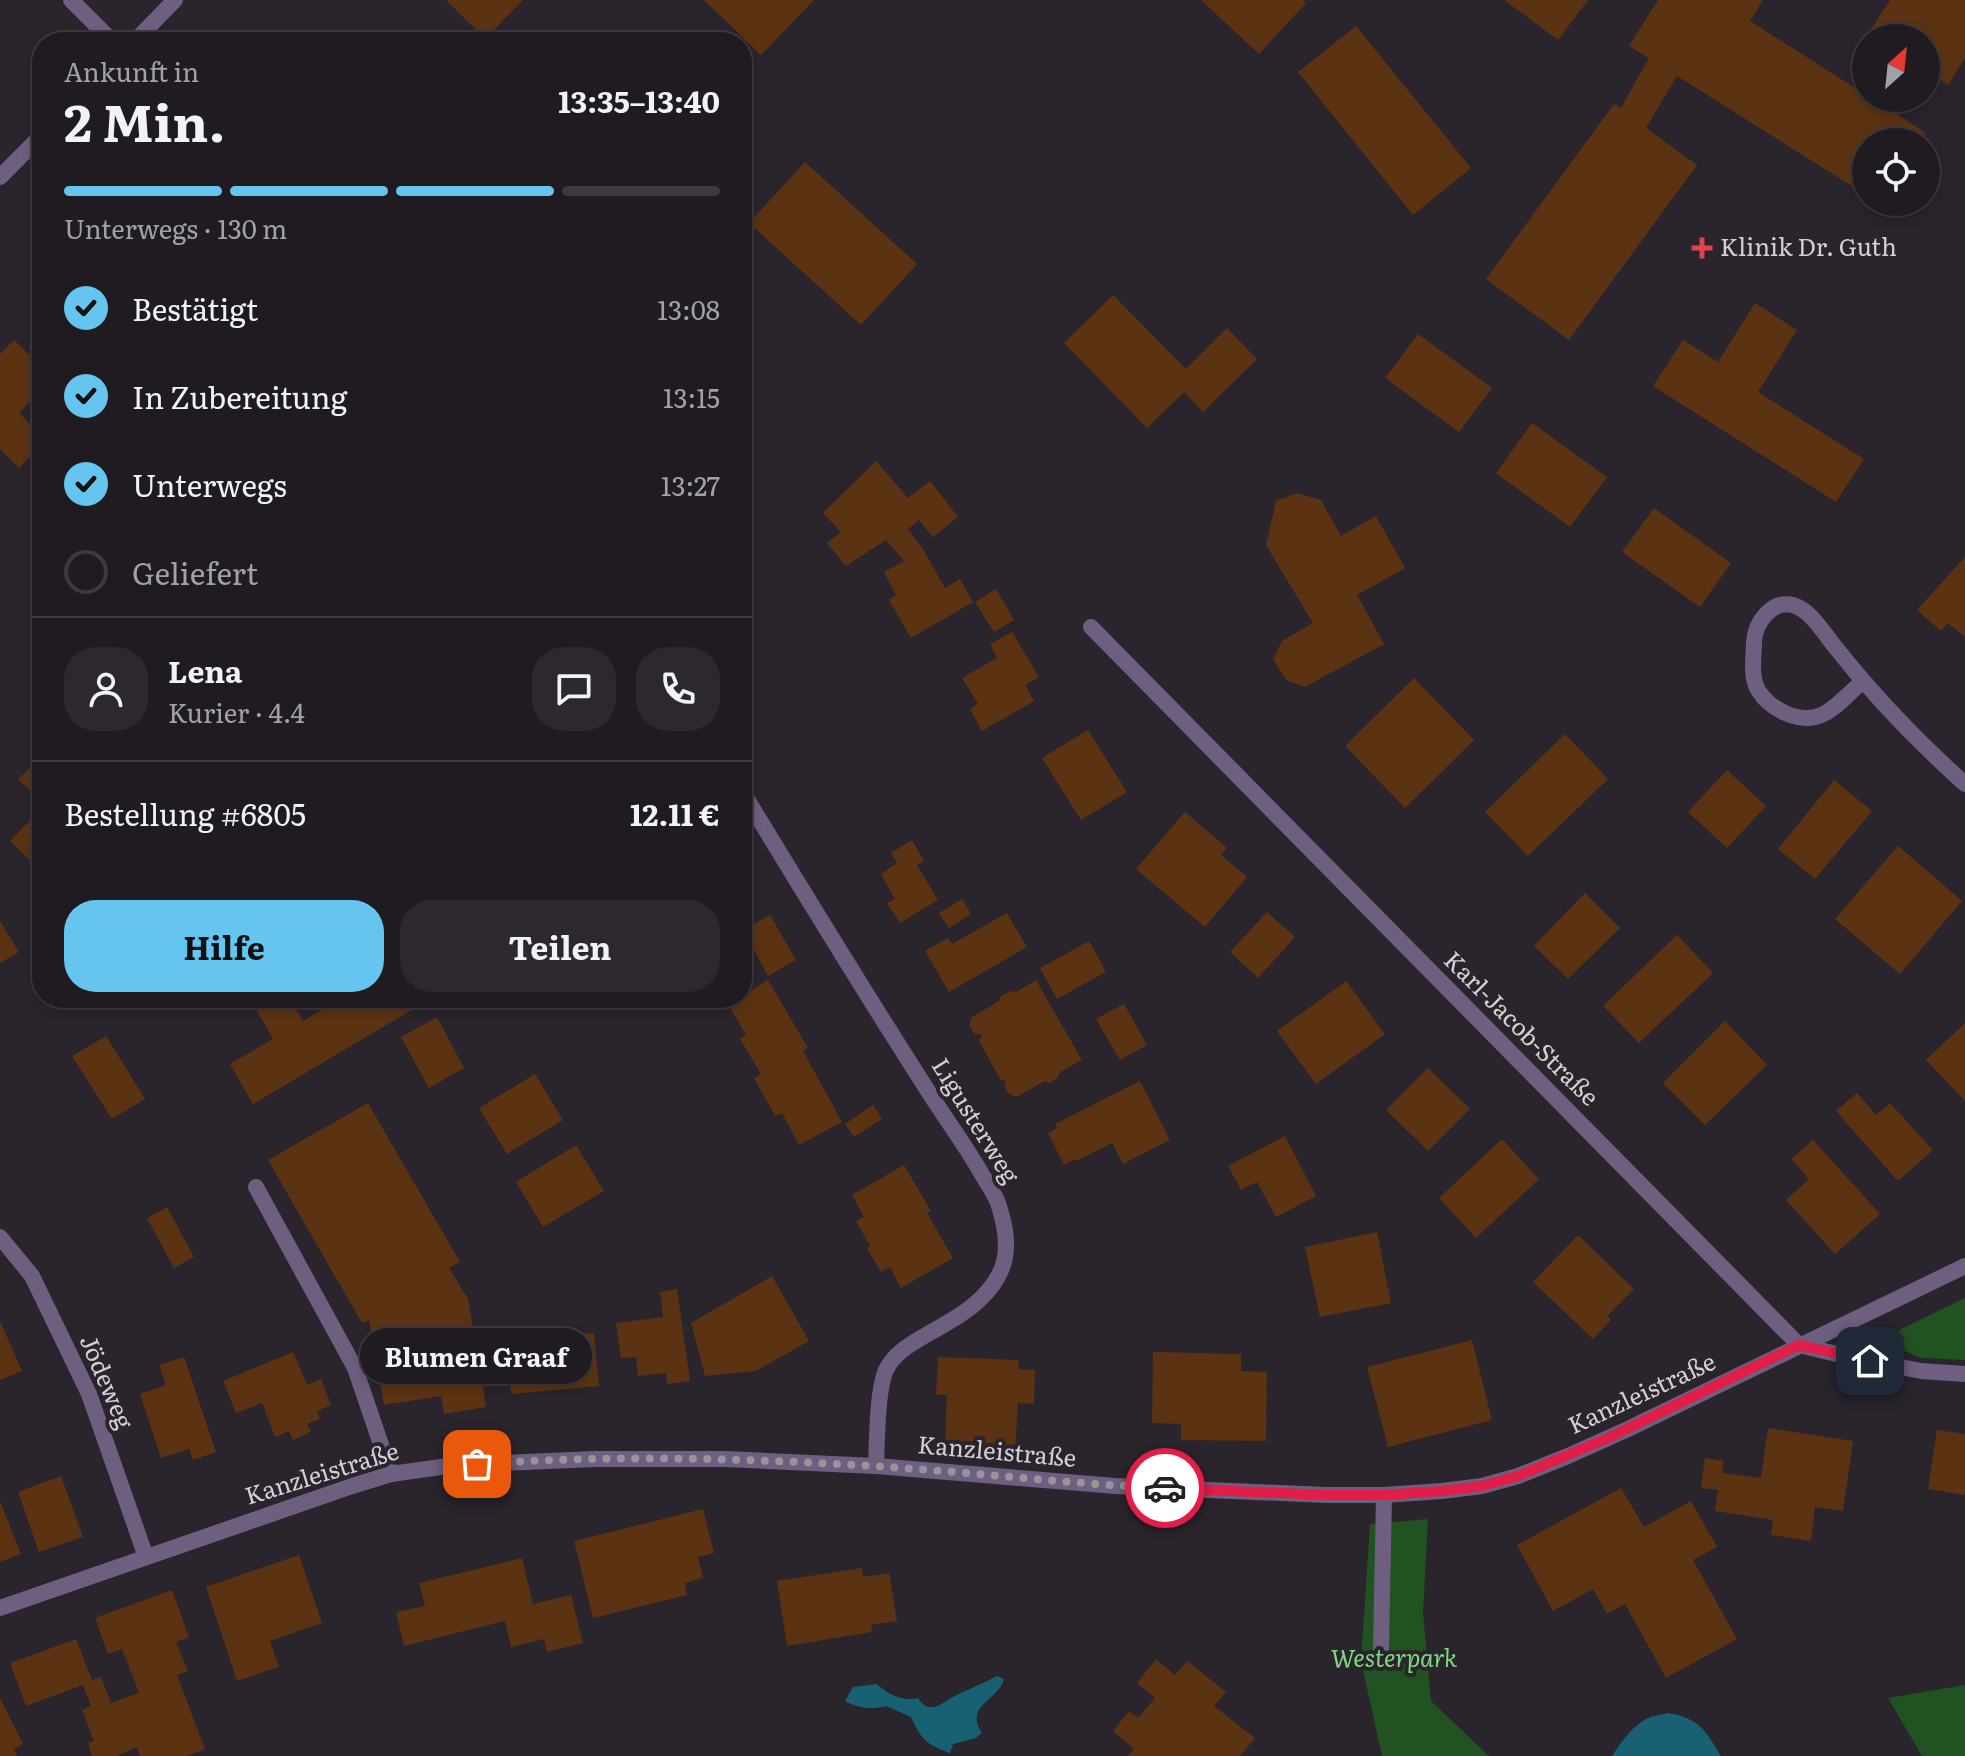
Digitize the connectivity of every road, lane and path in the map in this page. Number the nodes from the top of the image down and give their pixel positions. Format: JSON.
{"nodes":[{"id":1,"x":71,"y":0,"type":"edge"},
{"id":2,"x":175,"y":0,"type":"edge"},
{"id":3,"x":103,"y":32,"type":"edge"},
{"id":4,"x":144,"y":32,"type":"edge"},
{"id":5,"x":32,"y":145,"type":"edge"},
{"id":6,"x":0,"y":177,"type":"edge"},
{"id":7,"x":1091,"y":627,"type":"dead end"},
{"id":8,"x":1862,"y":682,"type":"junction"},
{"id":9,"x":1965,"y":784,"type":"edge"},
{"id":10,"x":752,"y":807,"type":"edge"},
{"id":11,"x":256,"y":1187,"type":"dead end"},
{"id":12,"x":0,"y":1237,"type":"edge"},
{"id":13,"x":1965,"y":1266,"type":"edge"},
{"id":14,"x":1799,"y":1345,"type":"junction"},
{"id":15,"x":1965,"y":1374,"type":"edge"},
{"id":16,"x":876,"y":1466,"type":"junction"},
{"id":17,"x":391,"y":1474,"type":"junction"},
{"id":18,"x":1384,"y":1495,"type":"junction"},
{"id":19,"x":146,"y":1557,"type":"junction"},
{"id":20,"x":0,"y":1608,"type":"edge"},
{"id":21,"x":1381,"y":1649,"type":"dead end"}],
"edges":[{"from":1,"to":3,"type":"street"},
{"from":2,"to":4,"type":"street"},
{"from":5,"to":6,"type":"street"},
{"from":7,"to":14,"type":"street","name":"Karl-Jacob-Straße"},
{"from":8,"to":8,"type":"street"},
{"from":8,"to":9,"type":"street"},
{"from":10,"to":16,"type":"street","name":"Ligusterweg"},
{"from":11,"to":17,"type":"street"},
{"from":12,"to":19,"type":"street","name":"Jödeweg"},
{"from":13,"to":14,"type":"street","name":"Kanzleistraße"},
{"from":14,"to":15,"type":"street"},
{"from":14,"to":18,"type":"street","name":"Kanzleistraße"},
{"from":16,"to":17,"type":"street","name":"Kanzleistraße"},
{"from":16,"to":18,"type":"street","name":"Kanzleistraße"},
{"from":17,"to":19,"type":"street","name":"Kanzleistraße"},
{"from":18,"to":21,"type":"street"},
{"from":19,"to":20,"type":"street","name":"Kanzleistraße"}]}
